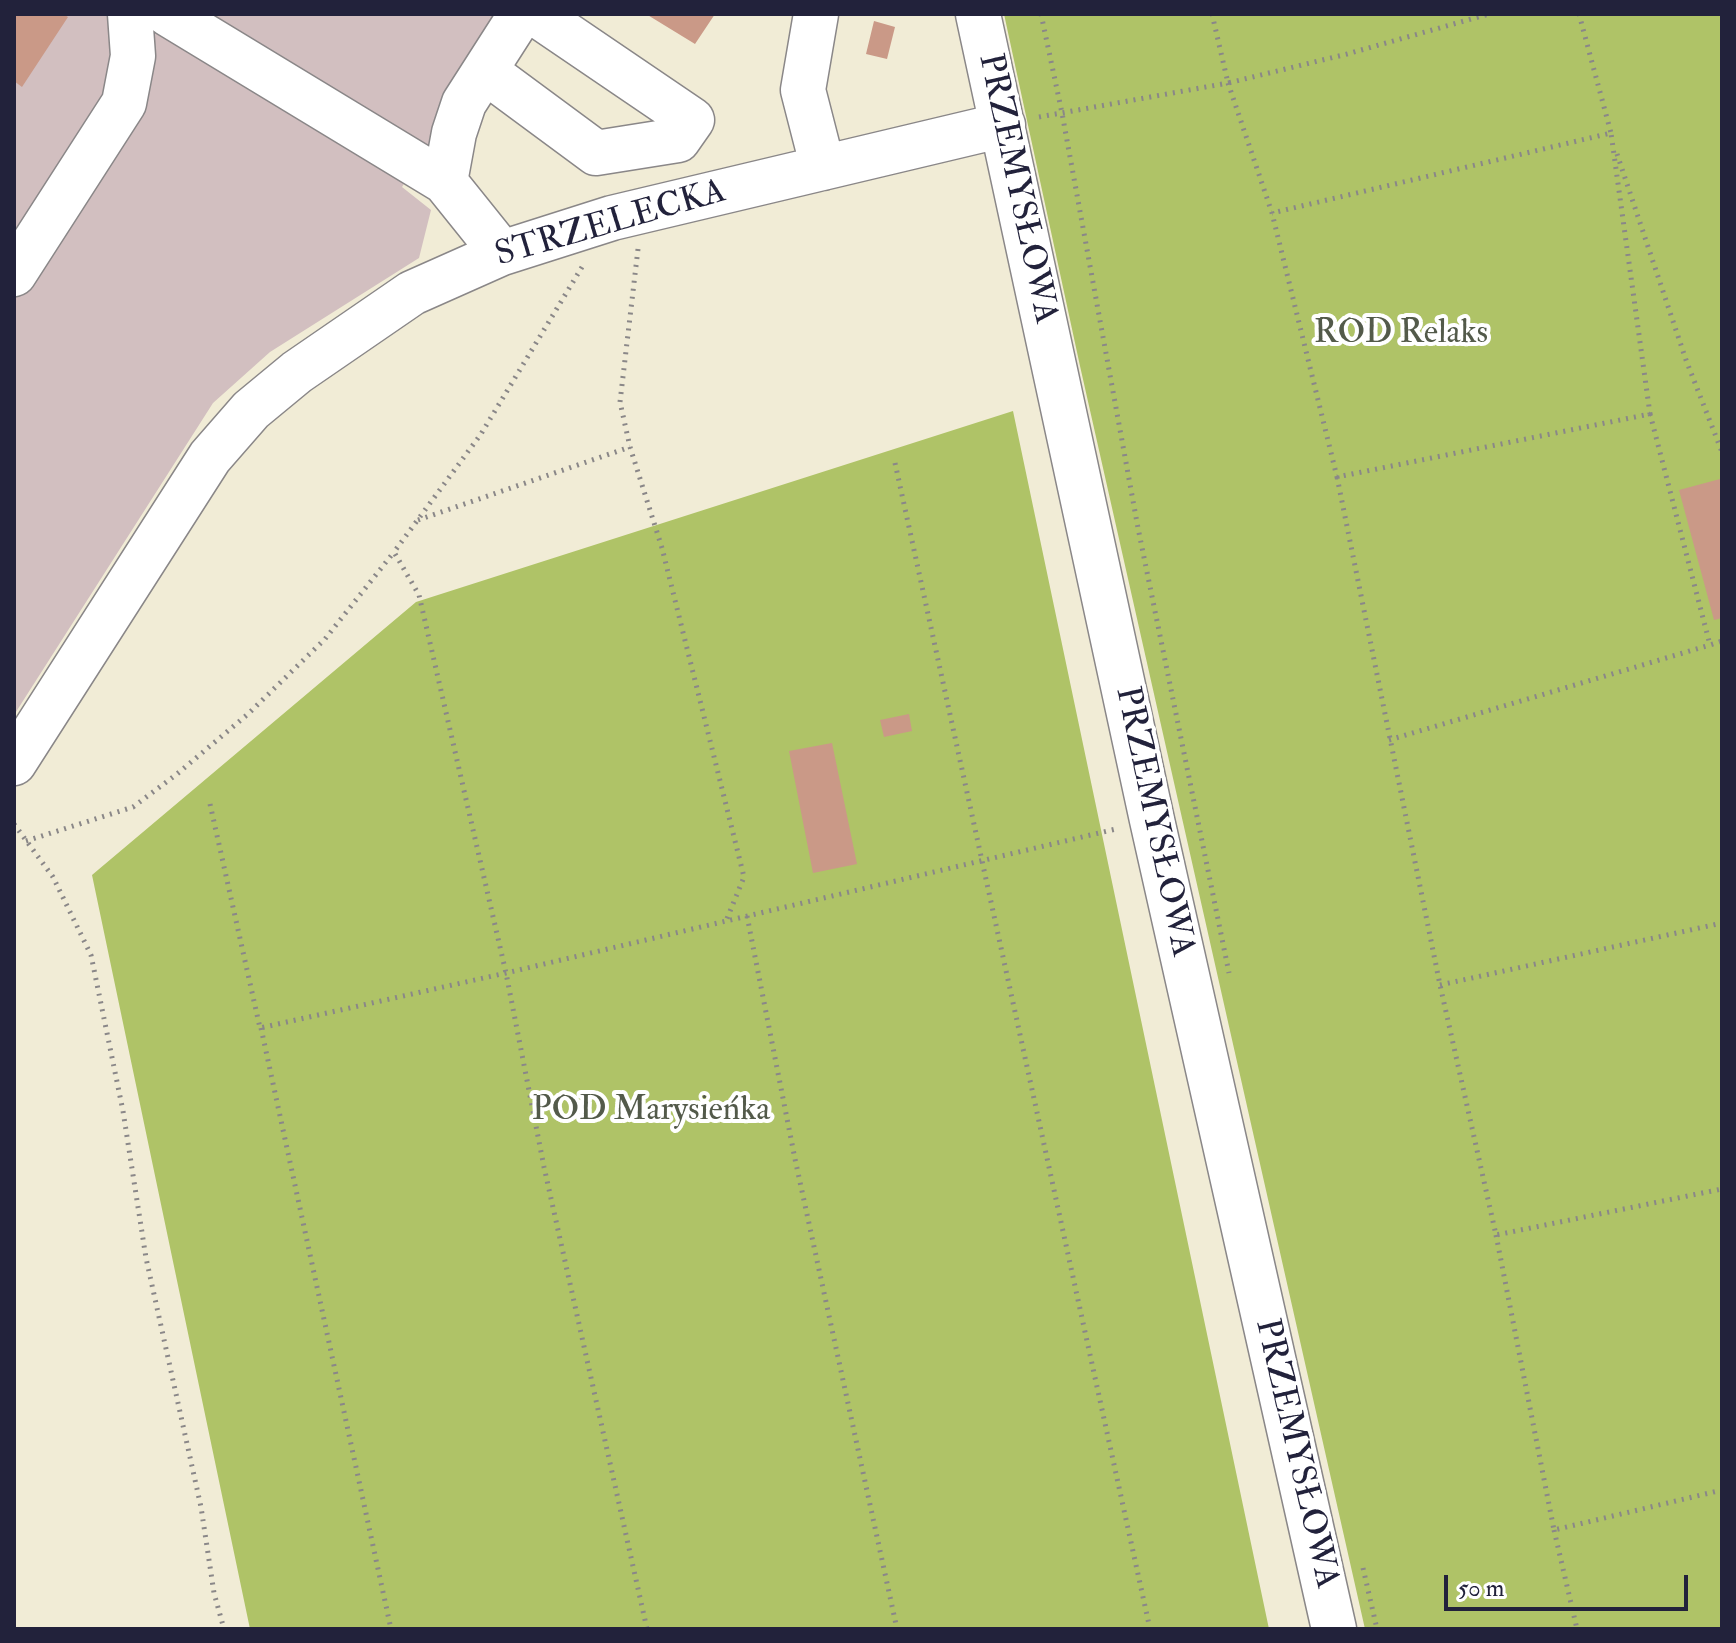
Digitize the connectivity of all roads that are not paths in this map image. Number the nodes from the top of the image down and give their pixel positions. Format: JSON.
{"nodes":[{"id":1,"x":130,"y":14,"type":"edge"},
{"id":2,"x":168,"y":14,"type":"edge"},
{"id":3,"x":521,"y":14,"type":"edge"},
{"id":4,"x":536,"y":14,"type":"edge"},
{"id":5,"x":816,"y":14,"type":"edge"},
{"id":6,"x":978,"y":14,"type":"edge"},
{"id":7,"x":485,"y":71,"type":"junction"},
{"id":8,"x":1003,"y":125,"type":"junction"},
{"id":9,"x":823,"y":168,"type":"junction"},
{"id":10,"x":445,"y":182,"type":"junction"},
{"id":11,"x":502,"y":253,"type":"junction"},
{"id":12,"x":14,"y":274,"type":"edge"},
{"id":13,"x":14,"y":763,"type":"edge"},
{"id":14,"x":1334,"y":1629,"type":"edge"}],
"edges":[{"from":1,"to":12,"type":"street"},
{"from":2,"to":10,"type":"street"},
{"from":3,"to":7,"type":"street"},
{"from":4,"to":7,"type":"street"},
{"from":5,"to":9,"type":"street"},
{"from":6,"to":8,"type":"street","name":"PRZEMYSŁOWA"},
{"from":7,"to":10,"type":"street"},
{"from":8,"to":9,"type":"street","name":"STRZELECKA"},
{"from":8,"to":14,"type":"street","name":"PRZEMYSŁOWA"},
{"from":9,"to":11,"type":"street","name":"STRZELECKA"},
{"from":10,"to":11,"type":"street"},
{"from":11,"to":13,"type":"street","name":"STRZELECKA"}]}
